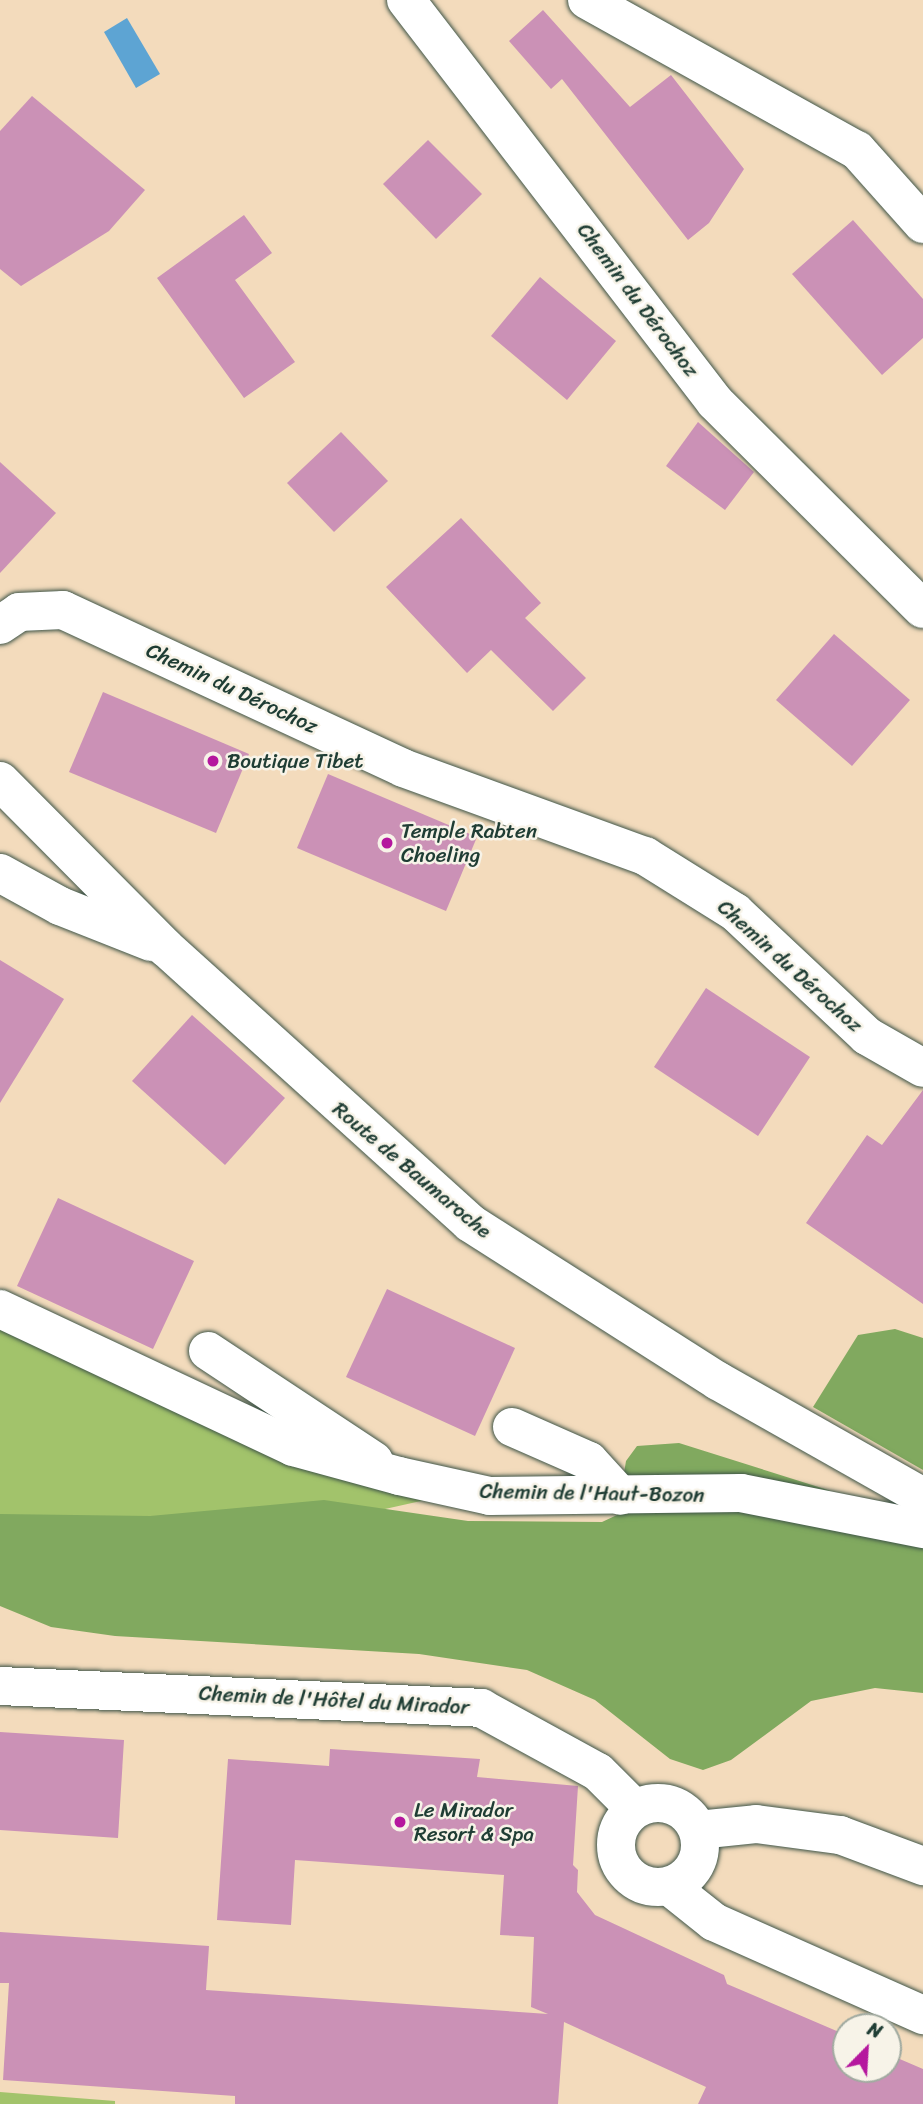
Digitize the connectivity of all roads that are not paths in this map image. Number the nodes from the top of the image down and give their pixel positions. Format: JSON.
{"nodes":[{"id":1,"x":406,"y":0,"type":"edge"},
{"id":2,"x":587,"y":0,"type":"edge"},
{"id":3,"x":923,"y":224,"type":"edge"},
{"id":4,"x":923,"y":610,"type":"edge"},
{"id":5,"x":0,"y":625,"type":"edge"},
{"id":6,"x":0,"y":781,"type":"edge"},
{"id":7,"x":0,"y":873,"type":"edge"},
{"id":8,"x":166,"y":948,"type":"junction"},
{"id":9,"x":923,"y":1068,"type":"edge"},
{"id":10,"x":0,"y":1309,"type":"edge"},
{"id":11,"x":208,"y":1351,"type":"dead end"},
{"id":12,"x":512,"y":1427,"type":"dead end"},
{"id":13,"x":389,"y":1474,"type":"junction"},
{"id":14,"x":621,"y":1496,"type":"junction"},
{"id":15,"x":923,"y":1497,"type":"edge"},
{"id":16,"x":923,"y":1529,"type":"edge"},
{"id":17,"x":0,"y":1686,"type":"edge"},
{"id":18,"x":635,"y":1809,"type":"junction"},
{"id":19,"x":698,"y":1829,"type":"junction"},
{"id":20,"x":923,"y":1866,"type":"edge"},
{"id":21,"x":670,"y":1887,"type":"junction"},
{"id":22,"x":923,"y":2015,"type":"edge"}],
"edges":[{"from":1,"to":4,"type":"street","name":"Chemin du Dérochoz"},
{"from":2,"to":3,"type":"street"},
{"from":5,"to":9,"type":"street","name":"Chemin du Dérochoz"},
{"from":6,"to":8,"type":"street","name":"Route de Baumaroche"},
{"from":7,"to":8,"type":"street"},
{"from":8,"to":15,"type":"street","name":"Route de Baumaroche"},
{"from":10,"to":13,"type":"street","name":"Chemin de l'Haut-Bozon"},
{"from":11,"to":13,"type":"street"},
{"from":12,"to":14,"type":"street"},
{"from":13,"to":14,"type":"street","name":"Chemin de l'Haut-Bozon"},
{"from":14,"to":16,"type":"street","name":"Chemin de l'Haut-Bozon"},
{"from":17,"to":18,"type":"street","name":"Chemin de l'Hôtel du Mirador"},
{"from":18,"to":19,"type":"street"},
{"from":18,"to":21,"type":"street"},
{"from":19,"to":20,"type":"street"},
{"from":19,"to":21,"type":"street"},
{"from":21,"to":22,"type":"street"}]}
